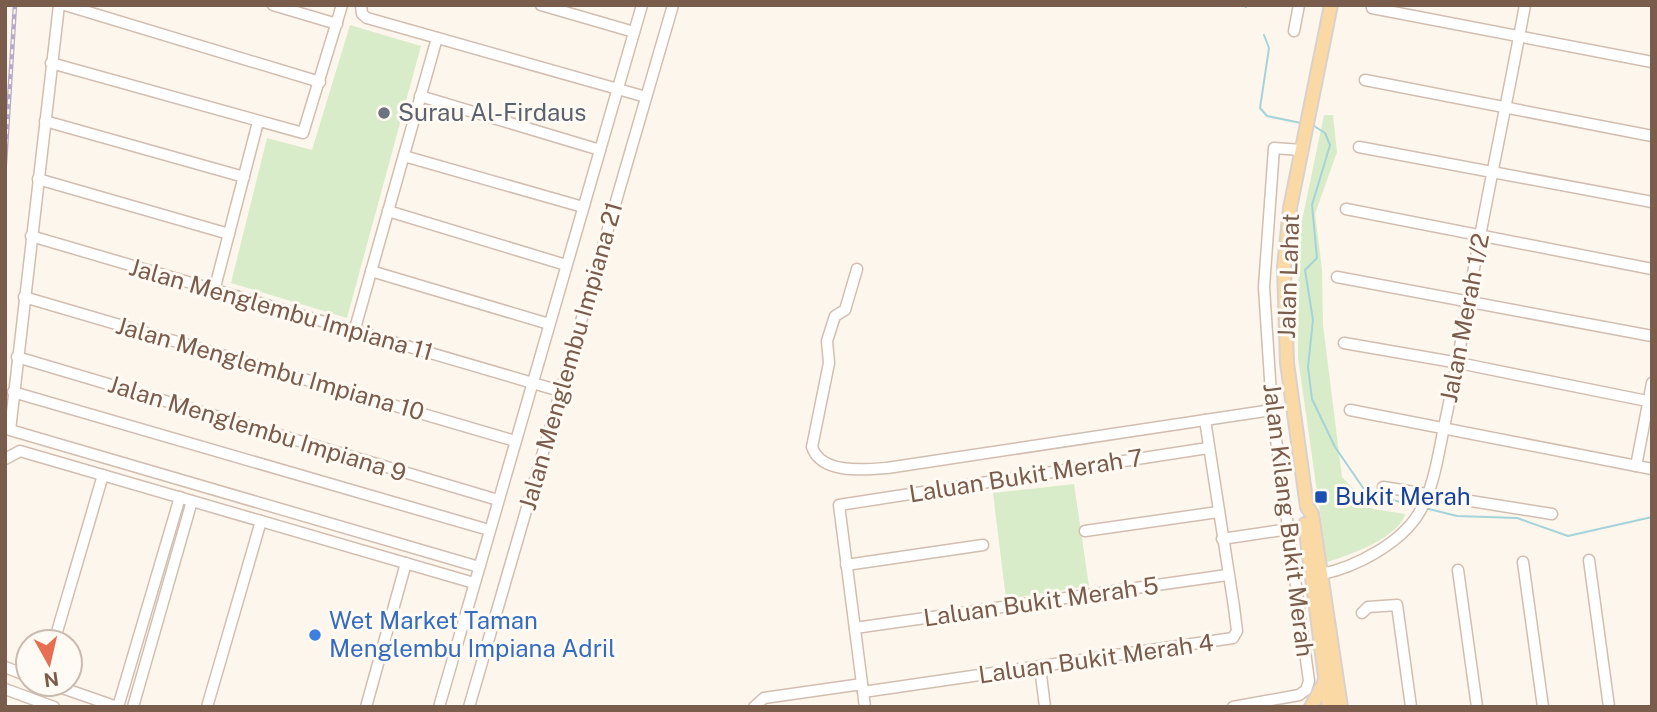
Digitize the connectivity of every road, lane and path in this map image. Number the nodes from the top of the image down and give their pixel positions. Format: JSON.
{"nodes":[{"id":1,"x":59,"y":5,"type":"edge"},
{"id":2,"x":65,"y":5,"type":"edge"},
{"id":3,"x":273,"y":5,"type":"edge"},
{"id":4,"x":342,"y":5,"type":"edge"},
{"id":5,"x":541,"y":5,"type":"edge"},
{"id":6,"x":642,"y":5,"type":"edge"},
{"id":7,"x":673,"y":5,"type":"edge"},
{"id":8,"x":1299,"y":5,"type":"edge"},
{"id":9,"x":1331,"y":5,"type":"edge"},
{"id":10,"x":1525,"y":5,"type":"edge"},
{"id":11,"x":360,"y":7,"type":"edge"},
{"id":12,"x":1372,"y":8,"type":"dead end"},
{"id":13,"x":337,"y":24,"type":"junction"},
{"id":14,"x":1294,"y":31,"type":"dead end"},
{"id":15,"x":634,"y":32,"type":"junction"},
{"id":16,"x":1520,"y":36,"type":"junction"},
{"id":17,"x":437,"y":38,"type":"junction"},
{"id":18,"x":1652,"y":62,"type":"edge"},
{"id":19,"x":51,"y":64,"type":"junction"},
{"id":20,"x":1365,"y":80,"type":"dead end"},
{"id":21,"x":320,"y":82,"type":"junction"},
{"id":22,"x":618,"y":89,"type":"junction"},
{"id":23,"x":420,"y":96,"type":"junction"},
{"id":24,"x":646,"y":97,"type":"junction"},
{"id":25,"x":1505,"y":107,"type":"junction"},
{"id":26,"x":45,"y":121,"type":"junction"},
{"id":27,"x":258,"y":122,"type":"junction"},
{"id":28,"x":1652,"y":136,"type":"edge"},
{"id":29,"x":1359,"y":148,"type":"dead end"},
{"id":30,"x":600,"y":150,"type":"junction"},
{"id":31,"x":1301,"y":150,"type":"junction"},
{"id":32,"x":404,"y":156,"type":"junction"},
{"id":33,"x":1492,"y":171,"type":"junction"},
{"id":34,"x":244,"y":177,"type":"junction"},
{"id":35,"x":38,"y":179,"type":"junction"},
{"id":36,"x":1652,"y":202,"type":"edge"},
{"id":37,"x":583,"y":207,"type":"junction"},
{"id":38,"x":1346,"y":209,"type":"dead end"},
{"id":39,"x":388,"y":211,"type":"junction"},
{"id":40,"x":229,"y":234,"type":"junction"},
{"id":41,"x":31,"y":236,"type":"junction"},
{"id":42,"x":1481,"y":236,"type":"junction"},
{"id":43,"x":566,"y":265,"type":"junction"},
{"id":44,"x":857,"y":269,"type":"dead end"},
{"id":45,"x":1652,"y":269,"type":"edge"},
{"id":46,"x":371,"y":271,"type":"junction"},
{"id":47,"x":1337,"y":277,"type":"dead end"},
{"id":48,"x":214,"y":291,"type":"junction"},
{"id":49,"x":24,"y":297,"type":"junction"},
{"id":50,"x":1469,"y":300,"type":"junction"},
{"id":51,"x":549,"y":324,"type":"junction"},
{"id":52,"x":354,"y":332,"type":"junction"},
{"id":53,"x":1652,"y":336,"type":"edge"},
{"id":54,"x":1344,"y":343,"type":"dead end"},
{"id":55,"x":17,"y":357,"type":"junction"},
{"id":56,"x":1459,"y":363,"type":"junction"},
{"id":57,"x":532,"y":383,"type":"junction"},
{"id":58,"x":1652,"y":383,"type":"edge"},
{"id":59,"x":560,"y":391,"type":"junction"},
{"id":60,"x":13,"y":393,"type":"junction"},
{"id":61,"x":1650,"y":402,"type":"edge"},
{"id":62,"x":1272,"y":410,"type":"junction"},
{"id":63,"x":1350,"y":410,"type":"dead end"},
{"id":64,"x":1205,"y":420,"type":"junction"},
{"id":65,"x":1444,"y":429,"type":"junction"},
{"id":66,"x":515,"y":442,"type":"junction"},
{"id":67,"x":1208,"y":448,"type":"junction"},
{"id":68,"x":5,"y":459,"type":"edge"},
{"id":69,"x":1636,"y":466,"type":"junction"},
{"id":70,"x":1652,"y":469,"type":"edge"},
{"id":71,"x":103,"y":475,"type":"junction"},
{"id":72,"x":1383,"y":487,"type":"dead end"},
{"id":73,"x":180,"y":497,"type":"junction"},
{"id":74,"x":1426,"y":498,"type":"junction"},
{"id":75,"x":498,"y":500,"type":"junction"},
{"id":76,"x":192,"y":501,"type":"junction"},
{"id":77,"x":1305,"y":511,"type":"junction"},
{"id":78,"x":1218,"y":512,"type":"junction"},
{"id":79,"x":1552,"y":514,"type":"dead end"},
{"id":80,"x":261,"y":521,"type":"junction"},
{"id":81,"x":1289,"y":529,"type":"junction"},
{"id":82,"x":489,"y":530,"type":"junction"},
{"id":83,"x":1085,"y":531,"type":"dead end"},
{"id":84,"x":1222,"y":538,"type":"junction"},
{"id":85,"x":983,"y":545,"type":"dead end"},
{"id":86,"x":1589,"y":559,"type":"dead end"},
{"id":87,"x":1523,"y":562,"type":"dead end"},
{"id":88,"x":406,"y":563,"type":"junction"},
{"id":89,"x":846,"y":565,"type":"junction"},
{"id":90,"x":479,"y":566,"type":"junction"},
{"id":91,"x":1458,"y":570,"type":"dead end"},
{"id":92,"x":1322,"y":573,"type":"junction"},
{"id":93,"x":1227,"y":575,"type":"junction"},
{"id":94,"x":474,"y":583,"type":"junction"},
{"id":95,"x":1362,"y":613,"type":"dead end"},
{"id":96,"x":58,"y":628,"type":"edge"},
{"id":97,"x":855,"y":628,"type":"junction"},
{"id":98,"x":1324,"y":639,"type":"junction"},
{"id":99,"x":1040,"y":667,"type":"junction"},
{"id":100,"x":1324,"y":681,"type":"junction"},
{"id":101,"x":863,"y":688,"type":"junction"},
{"id":102,"x":5,"y":689,"type":"edge"},
{"id":103,"x":84,"y":695,"type":"edge"},
{"id":104,"x":54,"y":707,"type":"edge"},
{"id":105,"x":118,"y":707,"type":"edge"},
{"id":106,"x":133,"y":707,"type":"edge"},
{"id":107,"x":206,"y":707,"type":"edge"},
{"id":108,"x":366,"y":707,"type":"edge"},
{"id":109,"x":439,"y":707,"type":"edge"},
{"id":110,"x":469,"y":707,"type":"edge"},
{"id":111,"x":754,"y":707,"type":"edge"},
{"id":112,"x":865,"y":707,"type":"edge"},
{"id":113,"x":1045,"y":707,"type":"edge"},
{"id":114,"x":1233,"y":707,"type":"edge"},
{"id":115,"x":1311,"y":707,"type":"edge"},
{"id":116,"x":1330,"y":707,"type":"edge"},
{"id":117,"x":1341,"y":707,"type":"edge"},
{"id":118,"x":1411,"y":707,"type":"edge"},
{"id":119,"x":1477,"y":707,"type":"edge"},
{"id":120,"x":1543,"y":707,"type":"edge"},
{"id":121,"x":1609,"y":707,"type":"edge"}],
"edges":[{"from":1,"to":19,"type":"street"},
{"from":2,"to":21,"type":"street"},
{"from":3,"to":13,"type":"street"},
{"from":4,"to":13,"type":"street"},
{"from":5,"to":15,"type":"street"},
{"from":6,"to":15,"type":"street"},
{"from":7,"to":24,"type":"street","name":"Jalan Menglembu Impiana 21"},
{"from":8,"to":14,"type":"street"},
{"from":9,"to":31,"type":"main road","name":"Jalan Lahat"},
{"from":10,"to":16,"type":"street","name":"Jalan Merah 1/2"},
{"from":11,"to":17,"type":"street"},
{"from":12,"to":16,"type":"street"},
{"from":13,"to":21,"type":"street"},
{"from":15,"to":22,"type":"street"},
{"from":16,"to":18,"type":"street"},
{"from":16,"to":25,"type":"street","name":"Jalan Merah 1/2"},
{"from":17,"to":22,"type":"street"},
{"from":17,"to":23,"type":"street"},
{"from":19,"to":26,"type":"street"},
{"from":19,"to":27,"type":"street"},
{"from":20,"to":25,"type":"street"},
{"from":21,"to":27,"type":"street"},
{"from":22,"to":24,"type":"street"},
{"from":22,"to":30,"type":"street"},
{"from":23,"to":30,"type":"street"},
{"from":23,"to":32,"type":"street"},
{"from":24,"to":59,"type":"street","name":"Jalan Menglembu Impiana 21"},
{"from":25,"to":28,"type":"street"},
{"from":25,"to":33,"type":"street","name":"Jalan Merah 1/2"},
{"from":26,"to":34,"type":"street"},
{"from":26,"to":35,"type":"street"},
{"from":27,"to":34,"type":"street"},
{"from":29,"to":33,"type":"street"},
{"from":30,"to":37,"type":"street"},
{"from":31,"to":62,"type":"street","name":"Jalan Kilang Bukit Merah"},
{"from":31,"to":77,"type":"main road","name":"Jalan Lahat"},
{"from":32,"to":37,"type":"street"},
{"from":32,"to":39,"type":"street"},
{"from":33,"to":36,"type":"street"},
{"from":33,"to":42,"type":"street","name":"Jalan Merah 1/2"},
{"from":34,"to":40,"type":"street"},
{"from":35,"to":40,"type":"street"},
{"from":35,"to":41,"type":"street"},
{"from":37,"to":43,"type":"street"},
{"from":38,"to":42,"type":"street"},
{"from":39,"to":43,"type":"street"},
{"from":39,"to":46,"type":"street"},
{"from":40,"to":48,"type":"street"},
{"from":41,"to":48,"type":"street","name":"Jalan Menglembu Impiana 11"},
{"from":41,"to":49,"type":"street"},
{"from":42,"to":45,"type":"street"},
{"from":42,"to":50,"type":"street","name":"Jalan Merah 1/2"},
{"from":43,"to":51,"type":"street"},
{"from":44,"to":64,"type":"street"},
{"from":46,"to":51,"type":"street"},
{"from":46,"to":52,"type":"street"},
{"from":47,"to":50,"type":"street"},
{"from":48,"to":52,"type":"street","name":"Jalan Menglembu Impiana 11"},
{"from":49,"to":55,"type":"street"},
{"from":49,"to":66,"type":"street","name":"Jalan Menglembu Impiana 10"},
{"from":50,"to":53,"type":"street"},
{"from":50,"to":56,"type":"street","name":"Jalan Merah 1/2"},
{"from":51,"to":57,"type":"street"},
{"from":52,"to":57,"type":"street","name":"Jalan Menglembu Impiana 11"},
{"from":54,"to":56,"type":"street"},
{"from":55,"to":60,"type":"street"},
{"from":55,"to":75,"type":"street","name":"Jalan Menglembu Impiana 9"},
{"from":56,"to":61,"type":"street"},
{"from":56,"to":65,"type":"street","name":"Jalan Merah 1/2"},
{"from":57,"to":59,"type":"street","name":"Jalan Menglembu Impiana 11"},
{"from":57,"to":66,"type":"street"},
{"from":58,"to":61,"type":"street"},
{"from":59,"to":110,"type":"street","name":"Jalan Menglembu Impiana 21"},
{"from":60,"to":82,"type":"street"},
{"from":60,"to":90,"type":"street"},
{"from":61,"to":69,"type":"street"},
{"from":62,"to":64,"type":"street"},
{"from":62,"to":81,"type":"street","name":"Jalan Kilang Bukit Merah"},
{"from":63,"to":65,"type":"street"},
{"from":64,"to":67,"type":"street","name":"Laluan Bukit Merah 4"},
{"from":65,"to":69,"type":"street"},
{"from":65,"to":74,"type":"street","name":"Jalan Merah 1/2"},
{"from":66,"to":75,"type":"street"},
{"from":67,"to":78,"type":"street","name":"Laluan Bukit Merah 4"},
{"from":67,"to":89,"type":"street","name":"Laluan Bukit Merah 7"},
{"from":68,"to":71,"type":"street"},
{"from":69,"to":70,"type":"street"},
{"from":71,"to":73,"type":"street"},
{"from":71,"to":96,"type":"street"},
{"from":72,"to":74,"type":"street"},
{"from":73,"to":76,"type":"street"},
{"from":73,"to":105,"type":"street"},
{"from":74,"to":79,"type":"street"},
{"from":74,"to":92,"type":"street","name":"Jalan Merah 1/2"},
{"from":75,"to":82,"type":"street"},
{"from":76,"to":80,"type":"street"},
{"from":76,"to":106,"type":"street"},
{"from":77,"to":92,"type":"main road","name":"Jalan Lahat"},
{"from":77,"to":98,"type":"main road","name":"Jalan Lahat"},
{"from":78,"to":83,"type":"street"},
{"from":78,"to":84,"type":"street","name":"Laluan Bukit Merah 4"},
{"from":80,"to":88,"type":"street"},
{"from":80,"to":107,"type":"street"},
{"from":81,"to":84,"type":"street"},
{"from":81,"to":114,"type":"street","name":"Jalan Kilang Bukit Merah"},
{"from":82,"to":90,"type":"street"},
{"from":84,"to":93,"type":"street","name":"Laluan Bukit Merah 4"},
{"from":85,"to":89,"type":"street"},
{"from":86,"to":121,"type":"street"},
{"from":87,"to":120,"type":"street"},
{"from":88,"to":94,"type":"street"},
{"from":88,"to":108,"type":"street"},
{"from":89,"to":97,"type":"street"},
{"from":90,"to":94,"type":"street"},
{"from":91,"to":119,"type":"street"},
{"from":92,"to":98,"type":"main road","name":"Jalan Lahat"},
{"from":93,"to":97,"type":"street","name":"Laluan Bukit Merah 5"},
{"from":93,"to":99,"type":"street","name":"Laluan Bukit Merah 4"},
{"from":94,"to":109,"type":"street"},
{"from":95,"to":118,"type":"street"},
{"from":97,"to":101,"type":"street"},
{"from":98,"to":100,"type":"main road","name":"Jalan Lahat"},
{"from":98,"to":116,"type":"main road"},
{"from":98,"to":117,"type":"main road","name":"Jalan Lahat"},
{"from":99,"to":101,"type":"street","name":"Laluan Bukit Merah 4"},
{"from":99,"to":113,"type":"street"},
{"from":100,"to":115,"type":"main road"},
{"from":100,"to":116,"type":"main road","name":"Jalan Lahat"},
{"from":101,"to":111,"type":"street","name":"Laluan Bukit Merah 4"},
{"from":101,"to":112,"type":"street"},
{"from":102,"to":104,"type":"street"},
{"from":103,"to":105,"type":"street"}]}
